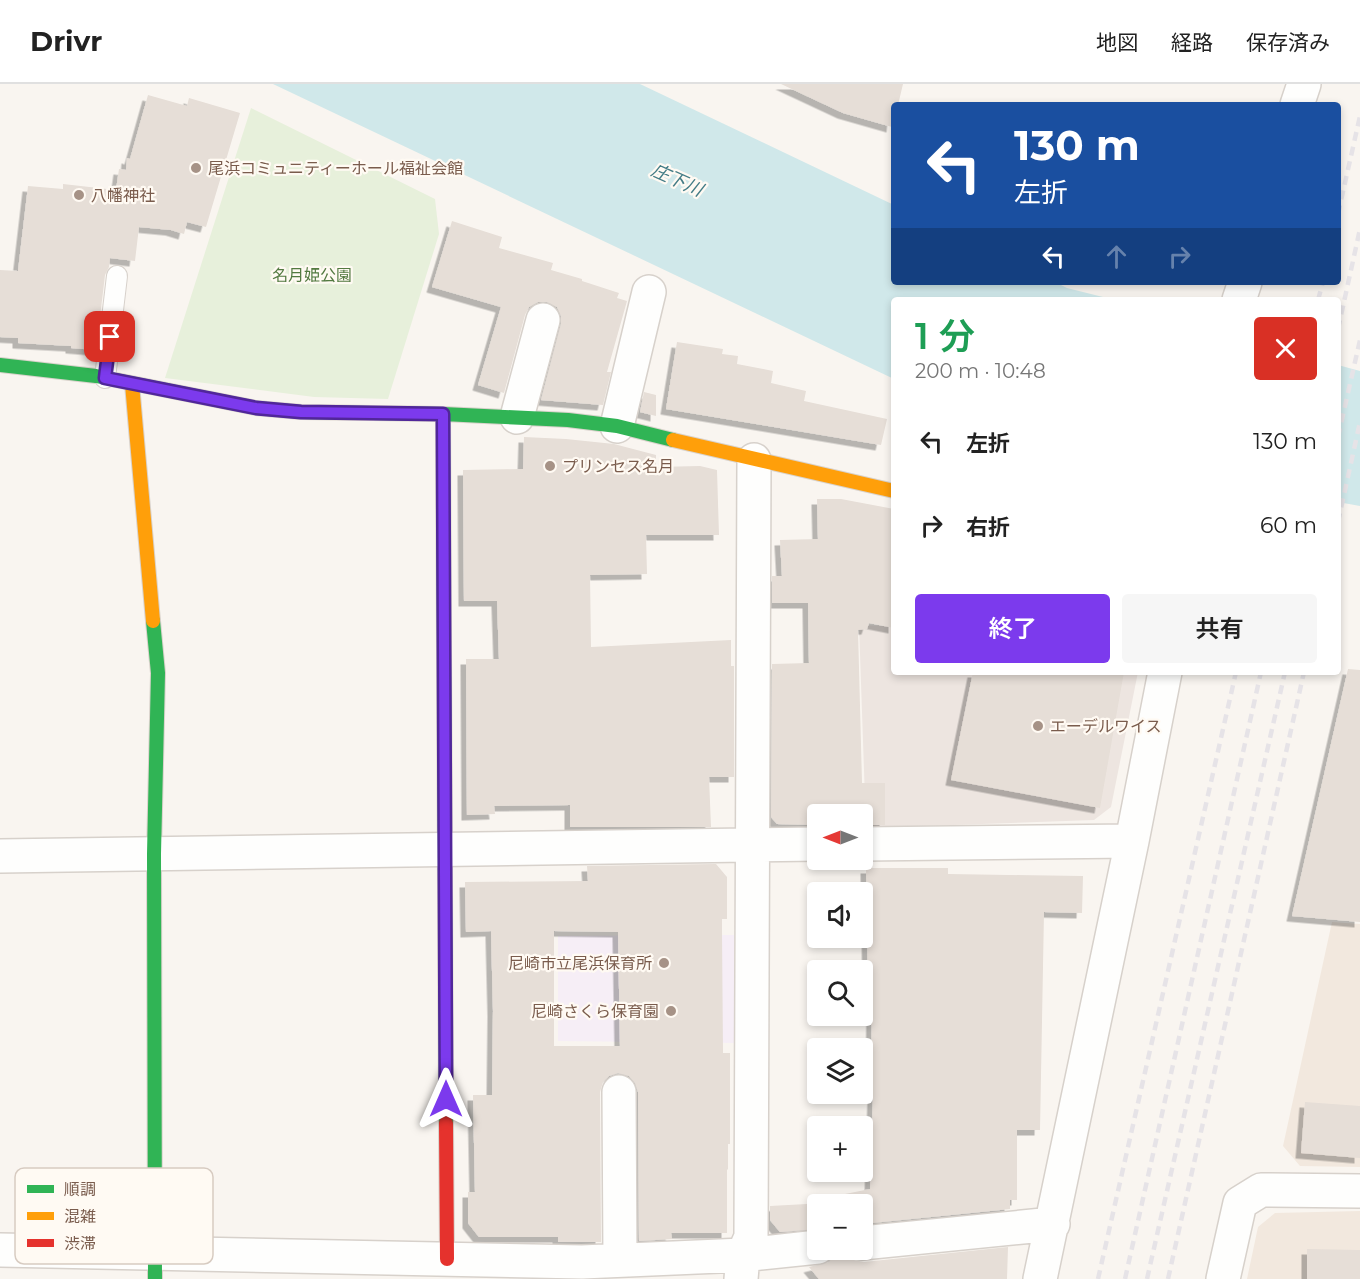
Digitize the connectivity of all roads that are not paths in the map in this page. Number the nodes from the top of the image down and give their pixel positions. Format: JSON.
{"nodes":[{"id":1,"x":1304,"y":84,"type":"edge"},
{"id":2,"x":1298,"y":102,"type":"edge"},
{"id":3,"x":117,"y":276,"type":"dead end"},
{"id":4,"x":649,"y":292,"type":"dead end"},
{"id":5,"x":543,"y":320,"type":"dead end"},
{"id":6,"x":0,"y":365,"type":"edge"},
{"id":7,"x":105,"y":378,"type":"junction"},
{"id":8,"x":132,"y":384,"type":"junction"},
{"id":9,"x":443,"y":414,"type":"junction"},
{"id":10,"x":517,"y":417,"type":"junction"},
{"id":11,"x":617,"y":426,"type":"junction"},
{"id":12,"x":754,"y":460,"type":"junction"},
{"id":13,"x":891,"y":490,"type":"edge"},
{"id":14,"x":1164,"y":675,"type":"edge"},
{"id":15,"x":1131,"y":841,"type":"junction"},
{"id":16,"x":807,"y":844,"type":"edge"},
{"id":17,"x":873,"y":844,"type":"edge"},
{"id":18,"x":753,"y":845,"type":"junction"},
{"id":19,"x":444,"y":848,"type":"junction"},
{"id":20,"x":154,"y":854,"type":"junction"},
{"id":21,"x":0,"y":856,"type":"edge"},
{"id":22,"x":619,"y":1092,"type":"dead end"},
{"id":23,"x":155,"y":1168,"type":"edge"},
{"id":24,"x":1360,"y":1191,"type":"edge"},
{"id":25,"x":1053,"y":1224,"type":"junction"},
{"id":26,"x":873,"y":1242,"type":"edge"},
{"id":27,"x":0,"y":1250,"type":"edge"},
{"id":28,"x":807,"y":1251,"type":"edge"},
{"id":29,"x":15,"y":1252,"type":"edge"},
{"id":30,"x":620,"y":1260,"type":"junction"},
{"id":31,"x":136,"y":1264,"type":"edge"},
{"id":32,"x":155,"y":1266,"type":"edge"},
{"id":33,"x":432,"y":1266,"type":"edge"},
{"id":34,"x":742,"y":1267,"type":"edge"},
{"id":35,"x":583,"y":1270,"type":"edge"},
{"id":36,"x":1040,"y":1279,"type":"edge"},
{"id":37,"x":1223,"y":1279,"type":"edge"}],
"edges":[{"from":1,"to":2,"type":"street"},
{"from":3,"to":7,"type":"lane"},
{"from":4,"to":11,"type":"street"},
{"from":5,"to":10,"type":"street"},
{"from":6,"to":7,"type":"street"},
{"from":7,"to":8,"type":"street"},
{"from":8,"to":9,"type":"street"},
{"from":8,"to":20,"type":"street"},
{"from":9,"to":10,"type":"street"},
{"from":9,"to":19,"type":"street"},
{"from":10,"to":11,"type":"street"},
{"from":11,"to":12,"type":"street"},
{"from":12,"to":13,"type":"street"},
{"from":12,"to":18,"type":"street"},
{"from":14,"to":15,"type":"street"},
{"from":15,"to":17,"type":"street"},
{"from":15,"to":25,"type":"street"},
{"from":16,"to":18,"type":"street"},
{"from":18,"to":19,"type":"street"},
{"from":18,"to":34,"type":"street"},
{"from":19,"to":20,"type":"street"},
{"from":19,"to":33,"type":"street"},
{"from":20,"to":21,"type":"street"},
{"from":20,"to":23,"type":"street"},
{"from":22,"to":30,"type":"street"},
{"from":24,"to":37,"type":"street"},
{"from":25,"to":26,"type":"street"},
{"from":25,"to":36,"type":"street"},
{"from":27,"to":29,"type":"street"},
{"from":28,"to":34,"type":"street"},
{"from":30,"to":34,"type":"street"},
{"from":30,"to":35,"type":"street"},
{"from":31,"to":32,"type":"street"},
{"from":32,"to":33,"type":"street"},
{"from":33,"to":35,"type":"street"}]}
